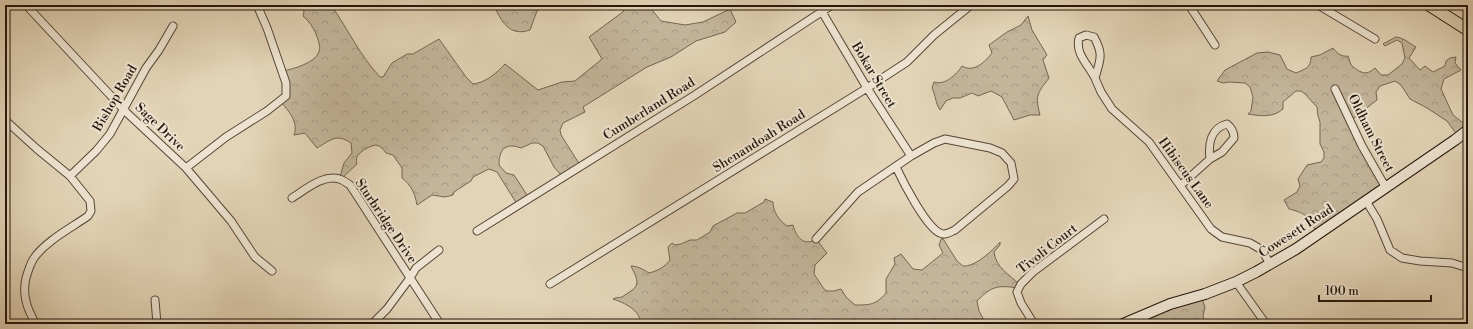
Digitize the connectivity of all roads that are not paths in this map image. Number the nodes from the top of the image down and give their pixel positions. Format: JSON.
{"nodes":[{"id":1,"x":257,"y":5,"type":"edge"},
{"id":2,"x":818,"y":5,"type":"edge"},
{"id":3,"x":832,"y":5,"type":"edge"},
{"id":4,"x":970,"y":5,"type":"edge"},
{"id":5,"x":1189,"y":5,"type":"edge"},
{"id":6,"x":1318,"y":5,"type":"edge"},
{"id":7,"x":1429,"y":5,"type":"edge"},
{"id":8,"x":28,"y":6,"type":"edge"},
{"id":9,"x":822,"y":12,"type":"junction"},
{"id":10,"x":172,"y":26,"type":"dead end"},
{"id":11,"x":1468,"y":30,"type":"edge"},
{"id":12,"x":1374,"y":39,"type":"dead end"},
{"id":13,"x":1215,"y":44,"type":"dead end"},
{"id":14,"x":1095,"y":78,"type":"junction"},
{"id":15,"x":867,"y":88,"type":"junction"},
{"id":16,"x":1335,"y":89,"type":"dead end"},
{"id":17,"x":124,"y":109,"type":"junction"},
{"id":18,"x":8,"y":122,"type":"edge"},
{"id":19,"x":1468,"y":130,"type":"edge"},
{"id":20,"x":5,"y":131,"type":"edge"},
{"id":21,"x":911,"y":156,"type":"junction"},
{"id":22,"x":1210,"y":158,"type":"junction"},
{"id":23,"x":896,"y":167,"type":"junction"},
{"id":24,"x":186,"y":168,"type":"junction"},
{"id":25,"x":70,"y":176,"type":"junction"},
{"id":26,"x":1181,"y":186,"type":"junction"},
{"id":27,"x":1386,"y":188,"type":"junction"},
{"id":28,"x":292,"y":198,"type":"dead end"},
{"id":29,"x":1366,"y":201,"type":"junction"},
{"id":30,"x":1104,"y":219,"type":"dead end"},
{"id":31,"x":477,"y":231,"type":"dead end"},
{"id":32,"x":816,"y":239,"type":"dead end"},
{"id":33,"x":438,"y":250,"type":"dead end"},
{"id":34,"x":1270,"y":264,"type":"junction"},
{"id":35,"x":1468,"y":268,"type":"edge"},
{"id":36,"x":272,"y":271,"type":"dead end"},
{"id":37,"x":410,"y":278,"type":"junction"},
{"id":38,"x":1236,"y":282,"type":"junction"},
{"id":39,"x":550,"y":284,"type":"dead end"},
{"id":40,"x":155,"y":300,"type":"dead end"},
{"id":41,"x":36,"y":324,"type":"edge"},
{"id":42,"x":156,"y":324,"type":"edge"},
{"id":43,"x":372,"y":324,"type":"edge"},
{"id":44,"x":440,"y":324,"type":"edge"},
{"id":45,"x":1034,"y":324,"type":"edge"},
{"id":46,"x":1123,"y":324,"type":"edge"},
{"id":47,"x":1266,"y":324,"type":"edge"}],
"edges":[{"from":1,"to":24,"type":"street"},
{"from":2,"to":9,"type":"street","name":"Bokar Street"},
{"from":3,"to":9,"type":"street","name":"Cumberland Road"},
{"from":4,"to":15,"type":"street","name":"Shenandoah Road"},
{"from":5,"to":13,"type":"street"},
{"from":6,"to":12,"type":"street"},
{"from":7,"to":11,"type":"main road"},
{"from":8,"to":17,"type":"street","name":"Sage Drive"},
{"from":9,"to":15,"type":"street","name":"Bokar Street"},
{"from":9,"to":31,"type":"street","name":"Cumberland Road"},
{"from":10,"to":17,"type":"street","name":"Bishop Road"},
{"from":14,"to":14,"type":"street","name":"Hibiscus Lane"},
{"from":14,"to":26,"type":"street","name":"Hibiscus Lane"},
{"from":15,"to":21,"type":"street","name":"Bokar Street"},
{"from":15,"to":39,"type":"street","name":"Shenandoah Road"},
{"from":16,"to":27,"type":"street","name":"Oldham Street"},
{"from":17,"to":24,"type":"street","name":"Sage Drive"},
{"from":17,"to":25,"type":"street","name":"Bishop Road"},
{"from":18,"to":20,"type":"street"},
{"from":18,"to":25,"type":"street"},
{"from":19,"to":27,"type":"main road","name":"Cowesett Road"},
{"from":21,"to":23,"type":"street"},
{"from":21,"to":23,"type":"street"},
{"from":22,"to":22,"type":"street"},
{"from":22,"to":26,"type":"street"},
{"from":23,"to":32,"type":"street"},
{"from":24,"to":36,"type":"street","name":"Sage Drive"},
{"from":25,"to":41,"type":"street"},
{"from":26,"to":34,"type":"street","name":"Hibiscus Lane"},
{"from":27,"to":29,"type":"main road","name":"Cowesett Road"},
{"from":28,"to":37,"type":"street","name":"Sturbridge Drive"},
{"from":29,"to":34,"type":"main road","name":"Cowesett Road"},
{"from":29,"to":35,"type":"street"},
{"from":30,"to":45,"type":"street","name":"Tivoli Court"},
{"from":33,"to":37,"type":"street"},
{"from":34,"to":38,"type":"main road","name":"Cowesett Road"},
{"from":37,"to":43,"type":"street"},
{"from":37,"to":44,"type":"street","name":"Sturbridge Drive"},
{"from":38,"to":46,"type":"main road","name":"Cowesett Road"},
{"from":38,"to":47,"type":"street"},
{"from":40,"to":42,"type":"street"}]}
